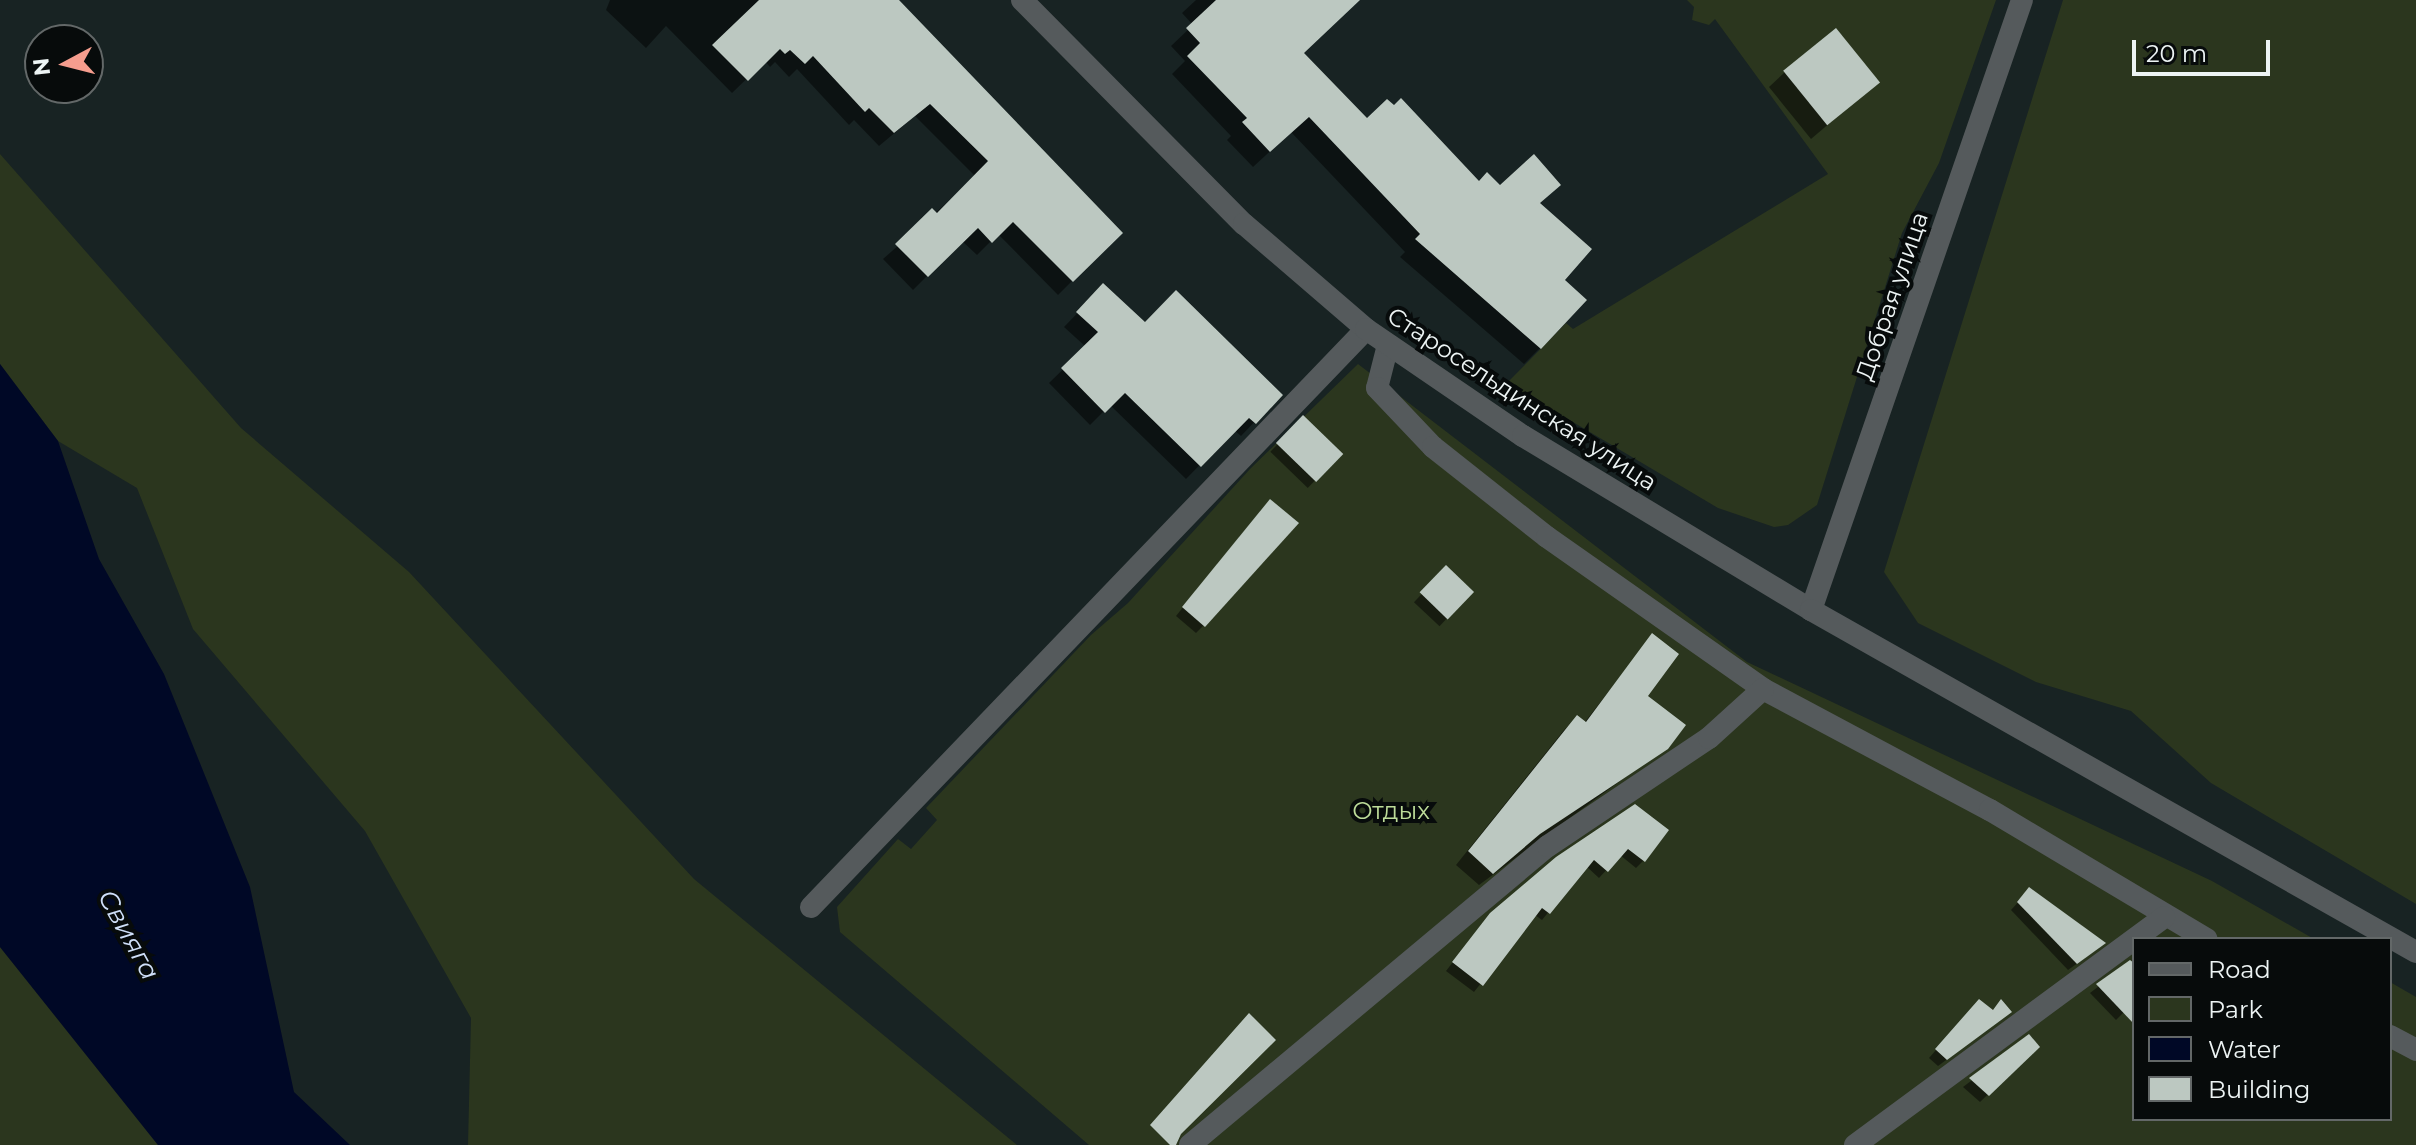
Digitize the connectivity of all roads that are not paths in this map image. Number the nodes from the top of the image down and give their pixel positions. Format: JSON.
{"nodes":[{"id":1,"x":1022,"y":0,"type":"edge"},
{"id":2,"x":2022,"y":0,"type":"edge"},
{"id":3,"x":1366,"y":329,"type":"junction"},
{"id":4,"x":1388,"y":345,"type":"junction"},
{"id":5,"x":1811,"y":610,"type":"junction"},
{"id":6,"x":1763,"y":689,"type":"junction"},
{"id":7,"x":811,"y":907,"type":"dead end"},
{"id":8,"x":2164,"y":917,"type":"junction"},
{"id":9,"x":2137,"y":937,"type":"edge"},
{"id":10,"x":2202,"y":937,"type":"edge"},
{"id":11,"x":2389,"y":937,"type":"edge"},
{"id":12,"x":2392,"y":938,"type":"edge"},
{"id":13,"x":2132,"y":941,"type":"edge"},
{"id":14,"x":2416,"y":952,"type":"edge"},
{"id":15,"x":2392,"y":1037,"type":"edge"},
{"id":16,"x":2416,"y":1050,"type":"edge"},
{"id":17,"x":1190,"y":1145,"type":"edge"},
{"id":18,"x":1855,"y":1145,"type":"edge"}],
"edges":[{"from":1,"to":3,"type":"street","name":"Старосельдинская улица"},
{"from":2,"to":5,"type":"street","name":"Добрая улица"},
{"from":3,"to":4,"type":"street","name":"Старосельдинская улица"},
{"from":3,"to":7,"type":"street"},
{"from":4,"to":5,"type":"street","name":"Старосельдинская улица"},
{"from":4,"to":6,"type":"street"},
{"from":5,"to":11,"type":"street","name":"Старосельдинская улица"},
{"from":6,"to":8,"type":"street"},
{"from":6,"to":17,"type":"street"},
{"from":8,"to":9,"type":"street"},
{"from":8,"to":10,"type":"street"},
{"from":12,"to":14,"type":"street","name":"Старосельдинская улица"},
{"from":13,"to":18,"type":"street"},
{"from":15,"to":16,"type":"street"}]}
